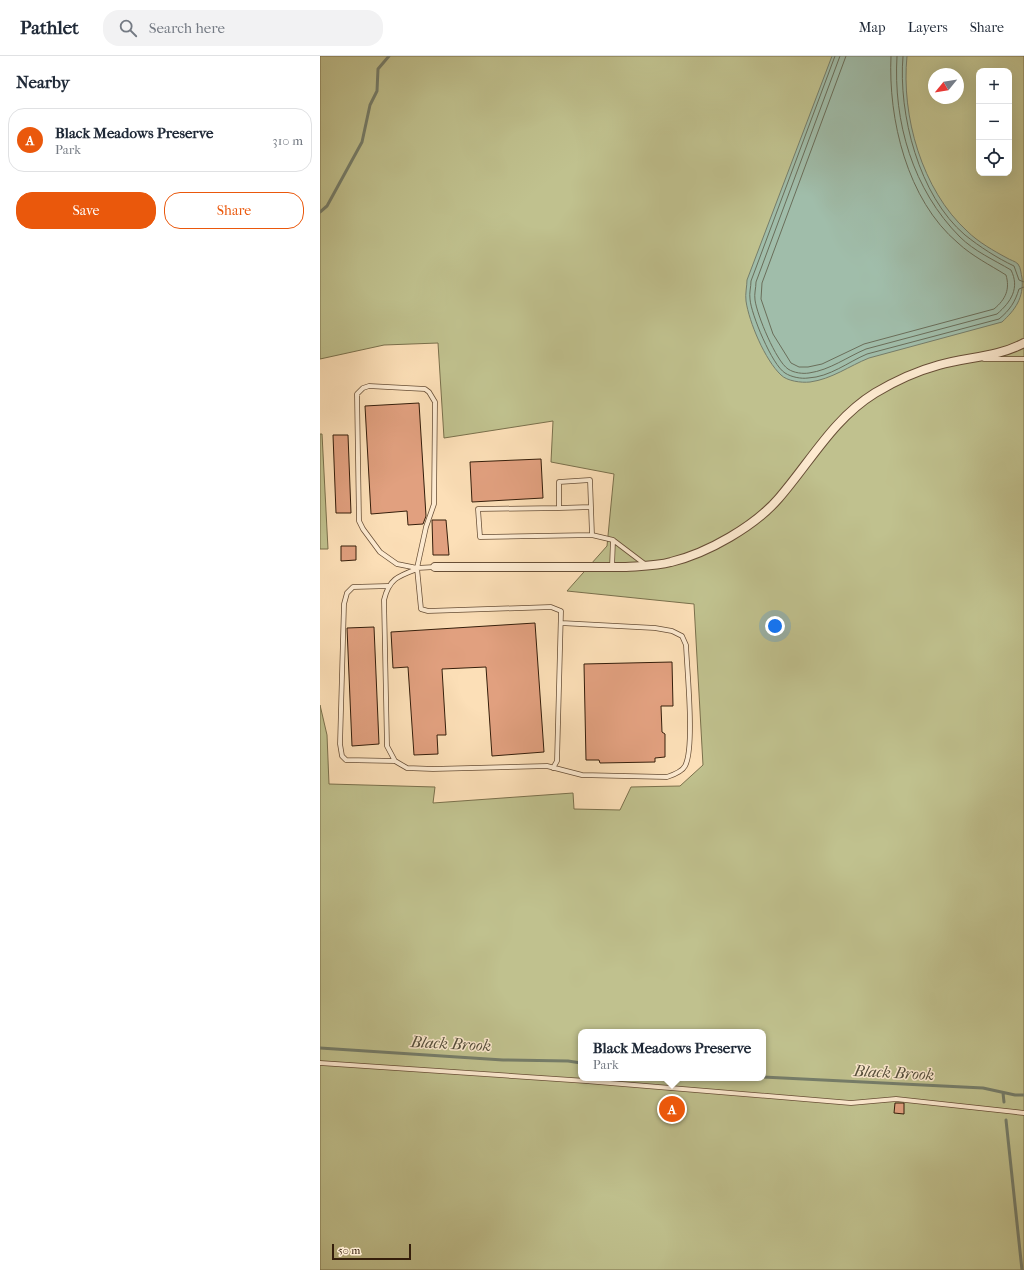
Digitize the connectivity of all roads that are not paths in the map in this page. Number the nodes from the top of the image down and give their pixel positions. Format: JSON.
{"nodes":[{"id":1,"x":1024,"y":343,"type":"edge"},
{"id":2,"x":968,"y":359,"type":"junction"},
{"id":3,"x":1024,"y":359,"type":"edge"},
{"id":4,"x":559,"y":508,"type":"junction"},
{"id":5,"x":591,"y":508,"type":"junction"},
{"id":6,"x":592,"y":535,"type":"junction"},
{"id":7,"x":613,"y":540,"type":"junction"},
{"id":8,"x":646,"y":565,"type":"junction"},
{"id":9,"x":435,"y":567,"type":"joint"},
{"id":10,"x":612,"y":567,"type":"junction"},
{"id":11,"x":417,"y":568,"type":"junction"},
{"id":12,"x":388,"y":586,"type":"junction"},
{"id":13,"x":561,"y":623,"type":"junction"},
{"id":14,"x":395,"y":761,"type":"junction"},
{"id":15,"x":553,"y":768,"type":"junction"},
{"id":16,"x":320,"y":1063,"type":"edge"},
{"id":17,"x":578,"y":1080,"type":"edge"},
{"id":18,"x":586,"y":1081,"type":"edge"},
{"id":19,"x":1024,"y":1113,"type":"edge"}],
"edges":[{"from":1,"to":2,"type":"street"},
{"from":2,"to":3,"type":"lane"},
{"from":2,"to":8,"type":"street"},
{"from":4,"to":5,"type":"lane"},
{"from":4,"to":5,"type":"lane"},
{"from":4,"to":6,"type":"lane"},
{"from":5,"to":6,"type":"lane"},
{"from":6,"to":7,"type":"lane"},
{"from":7,"to":8,"type":"lane"},
{"from":7,"to":10,"type":"lane"},
{"from":8,"to":10,"type":"street"},
{"from":9,"to":10,"type":"street"},
{"from":9,"to":11,"type":"lane"},
{"from":11,"to":11,"type":"lane"},
{"from":11,"to":12,"type":"lane"},
{"from":11,"to":13,"type":"lane"},
{"from":12,"to":14,"type":"lane"},
{"from":12,"to":14,"type":"lane"},
{"from":13,"to":15,"type":"lane"},
{"from":13,"to":15,"type":"lane"},
{"from":14,"to":15,"type":"lane"},
{"from":16,"to":17,"type":"lane"},
{"from":18,"to":19,"type":"lane"}]}
